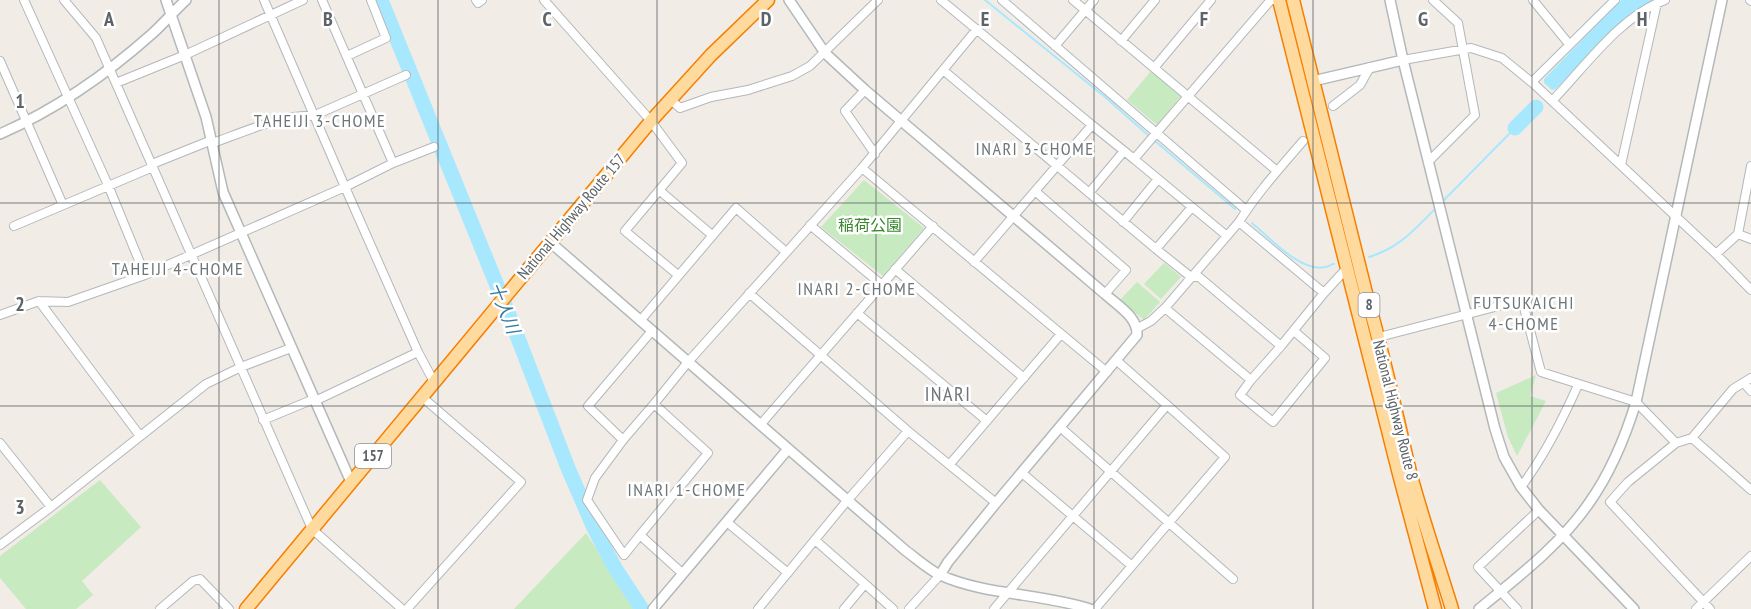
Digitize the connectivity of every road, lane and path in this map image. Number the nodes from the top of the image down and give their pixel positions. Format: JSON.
{"nodes":[{"id":1,"x":24,"y":0,"type":"edge"},
{"id":2,"x":64,"y":0,"type":"edge"},
{"id":3,"x":166,"y":0,"type":"edge"},
{"id":4,"x":186,"y":0,"type":"edge"},
{"id":5,"x":264,"y":0,"type":"edge"},
{"id":6,"x":303,"y":0,"type":"edge"},
{"id":7,"x":322,"y":0,"type":"edge"},
{"id":8,"x":371,"y":0,"type":"edge"},
{"id":9,"x":476,"y":0,"type":"edge"},
{"id":10,"x":482,"y":0,"type":"edge"},
{"id":11,"x":544,"y":0,"type":"edge"},
{"id":12,"x":768,"y":0,"type":"edge"},
{"id":13,"x":789,"y":0,"type":"edge"},
{"id":14,"x":878,"y":0,"type":"edge"},
{"id":15,"x":941,"y":0,"type":"edge"},
{"id":16,"x":1002,"y":0,"type":"edge"},
{"id":17,"x":1072,"y":0,"type":"edge"},
{"id":18,"x":1094,"y":0,"type":"edge"},
{"id":19,"x":1155,"y":0,"type":"edge"},
{"id":20,"x":1211,"y":0,"type":"edge"},
{"id":21,"x":1273,"y":0,"type":"edge"},
{"id":22,"x":1279,"y":0,"type":"edge"},
{"id":23,"x":1294,"y":0,"type":"edge"},
{"id":24,"x":1390,"y":0,"type":"edge"},
{"id":25,"x":1433,"y":0,"type":"edge"},
{"id":26,"x":1533,"y":0,"type":"edge"},
{"id":27,"x":1615,"y":0,"type":"edge"},
{"id":28,"x":1722,"y":0,"type":"edge"},
{"id":29,"x":1661,"y":1,"type":"edge"},
{"id":30,"x":1085,"y":11,"type":"junction"},
{"id":31,"x":171,"y":14,"type":"junction"},
{"id":32,"x":271,"y":16,"type":"junction"},
{"id":33,"x":977,"y":29,"type":"junction"},
{"id":34,"x":1121,"y":41,"type":"junction"},
{"id":35,"x":1569,"y":44,"type":"junction"},
{"id":36,"x":1055,"y":46,"type":"junction"},
{"id":37,"x":1461,"y":49,"type":"junction"},
{"id":38,"x":825,"y":53,"type":"junction"},
{"id":39,"x":185,"y":55,"type":"junction"},
{"id":40,"x":347,"y":56,"type":"junction"},
{"id":41,"x":1402,"y":60,"type":"junction"},
{"id":42,"x":0,"y":61,"type":"edge"},
{"id":43,"x":1370,"y":67,"type":"junction"},
{"id":44,"x":1154,"y":68,"type":"junction"},
{"id":45,"x":109,"y":70,"type":"junction"},
{"id":46,"x":943,"y":70,"type":"junction"},
{"id":47,"x":406,"y":75,"type":"dead end"},
{"id":48,"x":1313,"y":81,"type":"junction"},
{"id":49,"x":116,"y":83,"type":"junction"},
{"id":50,"x":1534,"y":83,"type":"junction"},
{"id":51,"x":865,"y":90,"type":"junction"},
{"id":52,"x":363,"y":94,"type":"junction"},
{"id":53,"x":1188,"y":96,"type":"junction"},
{"id":54,"x":69,"y":99,"type":"junction"},
{"id":55,"x":670,"y":99,"type":"junction"},
{"id":56,"x":1550,"y":100,"type":"junction"},
{"id":57,"x":1333,"y":106,"type":"dead end"},
{"id":58,"x":313,"y":116,"type":"junction"},
{"id":59,"x":651,"y":121,"type":"junction"},
{"id":60,"x":26,"y":122,"type":"junction"},
{"id":61,"x":901,"y":122,"type":"junction"},
{"id":62,"x":1092,"y":124,"type":"junction"},
{"id":63,"x":0,"y":134,"type":"edge"},
{"id":64,"x":1156,"y":134,"type":"junction"},
{"id":65,"x":1303,"y":141,"type":"dead end"},
{"id":66,"x":212,"y":142,"type":"junction"},
{"id":67,"x":434,"y":147,"type":"dead end"},
{"id":68,"x":1124,"y":151,"type":"junction"},
{"id":69,"x":875,"y":154,"type":"junction"},
{"id":70,"x":1134,"y":159,"type":"junction"},
{"id":71,"x":1428,"y":162,"type":"junction"},
{"id":72,"x":393,"y":164,"type":"junction"},
{"id":73,"x":1621,"y":165,"type":"junction"},
{"id":74,"x":152,"y":166,"type":"junction"},
{"id":75,"x":1056,"y":166,"type":"junction"},
{"id":76,"x":1751,"y":166,"type":"edge"},
{"id":77,"x":862,"y":168,"type":"junction"},
{"id":78,"x":1277,"y":171,"type":"junction"},
{"id":79,"x":1158,"y":179,"type":"junction"},
{"id":80,"x":108,"y":185,"type":"junction"},
{"id":81,"x":345,"y":187,"type":"junction"},
{"id":82,"x":659,"y":190,"type":"junction"},
{"id":83,"x":1035,"y":191,"type":"junction"},
{"id":84,"x":1089,"y":193,"type":"junction"},
{"id":85,"x":63,"y":205,"type":"junction"},
{"id":86,"x":1192,"y":207,"type":"junction"},
{"id":87,"x":1246,"y":210,"type":"junction"},
{"id":88,"x":1675,"y":216,"type":"junction"},
{"id":89,"x":1013,"y":217,"type":"junction"},
{"id":90,"x":1123,"y":222,"type":"junction"},
{"id":91,"x":1239,"y":222,"type":"junction"},
{"id":92,"x":810,"y":225,"type":"junction"},
{"id":93,"x":14,"y":226,"type":"dead end"},
{"id":94,"x":933,"y":226,"type":"junction"},
{"id":95,"x":240,"y":234,"type":"junction"},
{"id":96,"x":1738,"y":234,"type":"junction"},
{"id":97,"x":712,"y":235,"type":"junction"},
{"id":98,"x":1227,"y":236,"type":"junction"},
{"id":99,"x":1751,"y":239,"type":"edge"},
{"id":100,"x":550,"y":242,"type":"junction"},
{"id":101,"x":1156,"y":249,"type":"junction"},
{"id":102,"x":786,"y":252,"type":"junction"},
{"id":103,"x":191,"y":254,"type":"junction"},
{"id":104,"x":1716,"y":254,"type":"junction"},
{"id":105,"x":974,"y":262,"type":"junction"},
{"id":106,"x":895,"y":269,"type":"junction"},
{"id":107,"x":1346,"y":269,"type":"junction"},
{"id":108,"x":678,"y":274,"type":"junction"},
{"id":109,"x":145,"y":275,"type":"junction"},
{"id":110,"x":1191,"y":277,"type":"junction"},
{"id":111,"x":882,"y":285,"type":"junction"},
{"id":112,"x":1751,"y":290,"type":"edge"},
{"id":113,"x":1324,"y":292,"type":"junction"},
{"id":114,"x":749,"y":293,"type":"junction"},
{"id":115,"x":1105,"y":294,"type":"junction"},
{"id":116,"x":39,"y":301,"type":"junction"},
{"id":117,"x":1165,"y":308,"type":"junction"},
{"id":118,"x":857,"y":313,"type":"junction"},
{"id":119,"x":1467,"y":314,"type":"junction"},
{"id":120,"x":0,"y":315,"type":"edge"},
{"id":121,"x":640,"y":321,"type":"junction"},
{"id":122,"x":1138,"y":328,"type":"junction"},
{"id":123,"x":1294,"y":331,"type":"junction"},
{"id":124,"x":651,"y":332,"type":"junction"},
{"id":125,"x":1061,"y":334,"type":"junction"},
{"id":126,"x":1378,"y":337,"type":"junction"},
{"id":127,"x":1281,"y":346,"type":"junction"},
{"id":128,"x":291,"y":348,"type":"junction"},
{"id":129,"x":418,"y":352,"type":"junction"},
{"id":130,"x":821,"y":355,"type":"junction"},
{"id":131,"x":1116,"y":360,"type":"junction"},
{"id":132,"x":688,"y":362,"type":"junction"},
{"id":133,"x":241,"y":367,"type":"junction"},
{"id":134,"x":1107,"y":372,"type":"junction"},
{"id":135,"x":1024,"y":378,"type":"junction"},
{"id":136,"x":1251,"y":380,"type":"junction"},
{"id":137,"x":1748,"y":381,"type":"edge"},
{"id":138,"x":434,"y":382,"type":"junction"},
{"id":139,"x":1578,"y":385,"type":"junction"},
{"id":140,"x":1751,"y":391,"type":"edge"},
{"id":141,"x":422,"y":397,"type":"junction"},
{"id":142,"x":314,"y":400,"type":"junction"},
{"id":143,"x":1636,"y":402,"type":"junction"},
{"id":144,"x":654,"y":404,"type":"junction"},
{"id":145,"x":1167,"y":405,"type":"junction"},
{"id":146,"x":264,"y":420,"type":"junction"},
{"id":147,"x":987,"y":421,"type":"junction"},
{"id":148,"x":761,"y":424,"type":"junction"},
{"id":149,"x":1060,"y":428,"type":"junction"},
{"id":150,"x":908,"y":431,"type":"junction"},
{"id":151,"x":140,"y":436,"type":"junction"},
{"id":152,"x":1692,"y":438,"type":"junction"},
{"id":153,"x":623,"y":440,"type":"junction"},
{"id":154,"x":1677,"y":442,"type":"junction"},
{"id":155,"x":0,"y":443,"type":"edge"},
{"id":156,"x":788,"y":449,"type":"junction"},
{"id":157,"x":950,"y":464,"type":"junction"},
{"id":158,"x":1110,"y":471,"type":"junction"},
{"id":159,"x":1022,"y":473,"type":"junction"},
{"id":160,"x":351,"y":482,"type":"junction"},
{"id":161,"x":1521,"y":487,"type":"junction"},
{"id":162,"x":1751,"y":490,"type":"edge"},
{"id":163,"x":846,"y":502,"type":"junction"},
{"id":164,"x":996,"y":503,"type":"junction"},
{"id":165,"x":51,"y":507,"type":"junction"},
{"id":166,"x":1539,"y":510,"type":"junction"},
{"id":167,"x":1071,"y":516,"type":"junction"},
{"id":168,"x":728,"y":523,"type":"junction"},
{"id":169,"x":1170,"y":523,"type":"junction"},
{"id":170,"x":312,"y":529,"type":"junction"},
{"id":171,"x":1564,"y":534,"type":"junction"},
{"id":172,"x":640,"y":535,"type":"junction"},
{"id":173,"x":815,"y":540,"type":"junction"},
{"id":174,"x":0,"y":545,"type":"edge"},
{"id":175,"x":1751,"y":556,"type":"edge"},
{"id":176,"x":1132,"y":566,"type":"junction"},
{"id":177,"x":682,"y":573,"type":"junction"},
{"id":178,"x":788,"y":573,"type":"junction"},
{"id":179,"x":940,"y":574,"type":"junction"},
{"id":180,"x":1233,"y":579,"type":"dead end"},
{"id":181,"x":865,"y":584,"type":"junction"},
{"id":182,"x":1500,"y":591,"type":"junction"},
{"id":183,"x":1009,"y":592,"type":"junction"},
{"id":184,"x":1704,"y":602,"type":"junction"},
{"id":185,"x":655,"y":608,"type":"edge"},
{"id":186,"x":160,"y":609,"type":"edge"},
{"id":187,"x":229,"y":609,"type":"edge"},
{"id":188,"x":246,"y":609,"type":"edge"},
{"id":189,"x":402,"y":609,"type":"edge"},
{"id":190,"x":407,"y":609,"type":"edge"},
{"id":191,"x":758,"y":609,"type":"edge"},
{"id":192,"x":844,"y":609,"type":"edge"},
{"id":193,"x":893,"y":609,"type":"edge"},
{"id":194,"x":909,"y":609,"type":"edge"},
{"id":195,"x":994,"y":609,"type":"edge"},
{"id":196,"x":1090,"y":609,"type":"edge"},
{"id":197,"x":1095,"y":609,"type":"edge"},
{"id":198,"x":1436,"y":609,"type":"edge"},
{"id":199,"x":1452,"y":609,"type":"edge"},
{"id":200,"x":1479,"y":609,"type":"edge"},
{"id":201,"x":1517,"y":609,"type":"edge"},
{"id":202,"x":1634,"y":609,"type":"edge"},
{"id":203,"x":1696,"y":609,"type":"edge"},
{"id":204,"x":1710,"y":609,"type":"edge"}],
"edges":[{"from":1,"to":54,"type":"street"},
{"from":2,"to":45,"type":"street"},
{"from":3,"to":31,"type":"street"},
{"from":4,"to":31,"type":"street"},
{"from":5,"to":32,"type":"street"},
{"from":6,"to":32,"type":"street"},
{"from":7,"to":40,"type":"street"},
{"from":8,"to":40,"type":"street"},
{"from":9,"to":10,"type":"street"},
{"from":11,"to":59,"type":"street"},
{"from":12,"to":55,"type":"highway","name":"National Highway Route 157","number":"157"},
{"from":13,"to":38,"type":"street"},
{"from":14,"to":38,"type":"street"},
{"from":15,"to":33,"type":"street"},
{"from":16,"to":36,"type":"street"},
{"from":17,"to":30,"type":"street"},
{"from":18,"to":30,"type":"street"},
{"from":19,"to":34,"type":"street"},
{"from":20,"to":44,"type":"street"},
{"from":21,"to":53,"type":"street"},
{"from":22,"to":107,"type":"highway","name":"National Highway Route 8","number":"8"},
{"from":23,"to":48,"type":"highway","name":"National Highway Route 8","number":"8"},
{"from":24,"to":41,"type":"street"},
{"from":25,"to":37,"type":"street"},
{"from":26,"to":35,"type":"street"},
{"from":27,"to":35,"type":"street"},
{"from":28,"to":88,"type":"street"},
{"from":29,"to":56,"type":"street"},
{"from":29,"to":73,"type":"street"},
{"from":30,"to":34,"type":"street"},
{"from":30,"to":36,"type":"street"},
{"from":31,"to":39,"type":"street"},
{"from":31,"to":45,"type":"street"},
{"from":32,"to":39,"type":"street"},
{"from":32,"to":58,"type":"street"},
{"from":33,"to":46,"type":"street"},
{"from":33,"to":62,"type":"street"},
{"from":34,"to":44,"type":"street"},
{"from":35,"to":50,"type":"street"},
{"from":36,"to":64,"type":"street"},
{"from":37,"to":41,"type":"street"},
{"from":37,"to":50,"type":"street"},
{"from":37,"to":71,"type":"street"},
{"from":38,"to":51,"type":"street"},
{"from":38,"to":55,"type":"street"},
{"from":39,"to":49,"type":"street"},
{"from":39,"to":66,"type":"street"},
{"from":40,"to":52,"type":"street"},
{"from":41,"to":43,"type":"street"},
{"from":41,"to":71,"type":"street"},
{"from":42,"to":60,"type":"street"},
{"from":43,"to":48,"type":"street"},
{"from":43,"to":57,"type":"street"},
{"from":44,"to":53,"type":"street"},
{"from":45,"to":49,"type":"street"},
{"from":45,"to":54,"type":"street"},
{"from":46,"to":61,"type":"street"},
{"from":46,"to":75,"type":"street"},
{"from":47,"to":52,"type":"street"},
{"from":48,"to":126,"type":"highway","name":"National Highway Route 8","number":"8"},
{"from":49,"to":74,"type":"street"},
{"from":50,"to":56,"type":"street"},
{"from":51,"to":61,"type":"street"},
{"from":51,"to":69,"type":"street"},
{"from":52,"to":58,"type":"street"},
{"from":52,"to":72,"type":"street"},
{"from":53,"to":64,"type":"street"},
{"from":53,"to":78,"type":"street"},
{"from":54,"to":60,"type":"street"},
{"from":54,"to":80,"type":"street"},
{"from":55,"to":59,"type":"highway","name":"National Highway Route 157","number":"157"},
{"from":56,"to":73,"type":"street"},
{"from":58,"to":66,"type":"street"},
{"from":58,"to":81,"type":"street"},
{"from":59,"to":82,"type":"street"},
{"from":59,"to":100,"type":"highway","name":"National Highway Route 157","number":"157"},
{"from":60,"to":63,"type":"street"},
{"from":60,"to":85,"type":"street"},
{"from":61,"to":69,"type":"street"},
{"from":61,"to":89,"type":"street"},
{"from":62,"to":68,"type":"street"},
{"from":62,"to":75,"type":"street"},
{"from":64,"to":70,"type":"street"},
{"from":64,"to":87,"type":"street"},
{"from":65,"to":78,"type":"street"},
{"from":66,"to":74,"type":"street"},
{"from":66,"to":95,"type":"street"},
{"from":67,"to":72,"type":"street"},
{"from":68,"to":70,"type":"street"},
{"from":68,"to":84,"type":"street"},
{"from":69,"to":77,"type":"street"},
{"from":70,"to":79,"type":"street"},
{"from":71,"to":119,"type":"street"},
{"from":72,"to":81,"type":"street"},
{"from":73,"to":88,"type":"street"},
{"from":74,"to":80,"type":"street"},
{"from":74,"to":103,"type":"street"},
{"from":75,"to":83,"type":"street"},
{"from":75,"to":84,"type":"street"},
{"from":76,"to":96,"type":"street"},
{"from":77,"to":92,"type":"street"},
{"from":77,"to":94,"type":"street"},
{"from":78,"to":87,"type":"street"},
{"from":79,"to":86,"type":"street"},
{"from":79,"to":90,"type":"street"},
{"from":80,"to":85,"type":"street"},
{"from":80,"to":109,"type":"street"},
{"from":81,"to":95,"type":"street"},
{"from":81,"to":129,"type":"street"},
{"from":82,"to":97,"type":"street"},
{"from":82,"to":108,"type":"street"},
{"from":83,"to":89,"type":"street"},
{"from":83,"to":115,"type":"street"},
{"from":84,"to":90,"type":"street"},
{"from":85,"to":93,"type":"street"},
{"from":86,"to":98,"type":"street"},
{"from":86,"to":101,"type":"street"},
{"from":87,"to":91,"type":"street"},
{"from":88,"to":104,"type":"street"},
{"from":88,"to":143,"type":"street"},
{"from":89,"to":105,"type":"street"},
{"from":89,"to":115,"type":"street"},
{"from":90,"to":101,"type":"street"},
{"from":91,"to":98,"type":"street"},
{"from":91,"to":113,"type":"street"},
{"from":92,"to":102,"type":"street"},
{"from":92,"to":111,"type":"street"},
{"from":94,"to":105,"type":"street"},
{"from":94,"to":106,"type":"street"},
{"from":95,"to":103,"type":"street"},
{"from":95,"to":128,"type":"street"},
{"from":96,"to":99,"type":"street"},
{"from":96,"to":104,"type":"street"},
{"from":97,"to":102,"type":"street"},
{"from":97,"to":108,"type":"street"},
{"from":98,"to":110,"type":"street"},
{"from":100,"to":121,"type":"street"},
{"from":100,"to":138,"type":"highway","name":"National Highway Route 157","number":"157"},
{"from":101,"to":110,"type":"street"},
{"from":102,"to":114,"type":"street"},
{"from":103,"to":109,"type":"street"},
{"from":103,"to":133,"type":"street"},
{"from":104,"to":112,"type":"street"},
{"from":105,"to":125,"type":"street"},
{"from":106,"to":111,"type":"street"},
{"from":106,"to":135,"type":"street"},
{"from":107,"to":113,"type":"street"},
{"from":107,"to":198,"type":"highway","name":"National Highway Route 8","number":"8"},
{"from":108,"to":121,"type":"street"},
{"from":109,"to":116,"type":"street"},
{"from":110,"to":117,"type":"street"},
{"from":110,"to":127,"type":"street"},
{"from":111,"to":118,"type":"street"},
{"from":113,"to":123,"type":"street"},
{"from":114,"to":130,"type":"street"},
{"from":114,"to":132,"type":"street"},
{"from":115,"to":122,"type":"street"},
{"from":116,"to":120,"type":"street"},
{"from":116,"to":151,"type":"street"},
{"from":117,"to":122,"type":"street"},
{"from":117,"to":136,"type":"street"},
{"from":118,"to":130,"type":"street"},
{"from":118,"to":147,"type":"street"},
{"from":119,"to":126,"type":"street"},
{"from":119,"to":139,"type":"street"},
{"from":119,"to":161,"type":"street"},
{"from":121,"to":124,"type":"street"},
{"from":122,"to":131,"type":"street"},
{"from":123,"to":127,"type":"street"},
{"from":123,"to":136,"type":"street"},
{"from":124,"to":132,"type":"street"},
{"from":124,"to":153,"type":"street"},
{"from":125,"to":134,"type":"street"},
{"from":125,"to":135,"type":"street"},
{"from":126,"to":199,"type":"highway","name":"National Highway Route 8","number":"8"},
{"from":127,"to":136,"type":"street"},
{"from":128,"to":133,"type":"street"},
{"from":128,"to":142,"type":"street"},
{"from":129,"to":138,"type":"street"},
{"from":129,"to":142,"type":"street"},
{"from":130,"to":148,"type":"street"},
{"from":130,"to":150,"type":"street"},
{"from":131,"to":134,"type":"street"},
{"from":131,"to":145,"type":"street"},
{"from":132,"to":144,"type":"street"},
{"from":132,"to":148,"type":"street"},
{"from":133,"to":146,"type":"street"},
{"from":133,"to":151,"type":"street"},
{"from":134,"to":149,"type":"street"},
{"from":135,"to":147,"type":"street"},
{"from":137,"to":140,"type":"street"},
{"from":137,"to":152,"type":"street"},
{"from":138,"to":141,"type":"highway","name":"National Highway Route 157","number":"157"},
{"from":139,"to":143,"type":"street"},
{"from":139,"to":161,"type":"street"},
{"from":141,"to":160,"type":"highway","name":"National Highway Route 157","number":"157"},
{"from":141,"to":190,"type":"street"},
{"from":142,"to":146,"type":"street"},
{"from":142,"to":160,"type":"street"},
{"from":143,"to":154,"type":"street"},
{"from":143,"to":171,"type":"street"},
{"from":144,"to":153,"type":"street"},
{"from":144,"to":172,"type":"street"},
{"from":145,"to":158,"type":"street"},
{"from":145,"to":169,"type":"street"},
{"from":146,"to":170,"type":"street"},
{"from":147,"to":157,"type":"street"},
{"from":148,"to":156,"type":"street"},
{"from":149,"to":158,"type":"street"},
{"from":149,"to":159,"type":"street"},
{"from":150,"to":157,"type":"street"},
{"from":150,"to":163,"type":"street"},
{"from":151,"to":165,"type":"street"},
{"from":152,"to":154,"type":"street"},
{"from":152,"to":162,"type":"street"},
{"from":153,"to":172,"type":"street"},
{"from":154,"to":184,"type":"street"},
{"from":155,"to":165,"type":"street"},
{"from":156,"to":163,"type":"street"},
{"from":156,"to":168,"type":"street"},
{"from":157,"to":164,"type":"street"},
{"from":158,"to":167,"type":"street"},
{"from":158,"to":169,"type":"street"},
{"from":159,"to":164,"type":"street"},
{"from":159,"to":167,"type":"street"},
{"from":160,"to":170,"type":"highway","name":"National Highway Route 157","number":"157"},
{"from":161,"to":166,"type":"street"},
{"from":163,"to":173,"type":"street"},
{"from":163,"to":179,"type":"street"},
{"from":164,"to":179,"type":"street"},
{"from":165,"to":174,"type":"street"},
{"from":166,"to":171,"type":"street"},
{"from":166,"to":182,"type":"street"},
{"from":167,"to":176,"type":"street"},
{"from":167,"to":183,"type":"street"},
{"from":168,"to":177,"type":"street"},
{"from":168,"to":178,"type":"street"},
{"from":169,"to":176,"type":"street"},
{"from":169,"to":180,"type":"street"},
{"from":170,"to":188,"type":"highway","name":"National Highway Route 157","number":"157"},
{"from":170,"to":189,"type":"street"},
{"from":171,"to":182,"type":"street"},
{"from":171,"to":202,"type":"street"},
{"from":172,"to":177,"type":"street"},
{"from":173,"to":178,"type":"street"},
{"from":173,"to":181,"type":"street"},
{"from":175,"to":184,"type":"street"},
{"from":176,"to":197,"type":"street"},
{"from":177,"to":185,"type":"street"},
{"from":178,"to":191,"type":"street"},
{"from":179,"to":183,"type":"street"},
{"from":179,"to":194,"type":"street"},
{"from":181,"to":192,"type":"street"},
{"from":181,"to":193,"type":"street"},
{"from":182,"to":200,"type":"street"},
{"from":182,"to":201,"type":"street"},
{"from":183,"to":195,"type":"street"},
{"from":183,"to":196,"type":"street"},
{"from":184,"to":203,"type":"street"},
{"from":184,"to":204,"type":"street"},
{"from":186,"to":187,"type":"street"}]}
